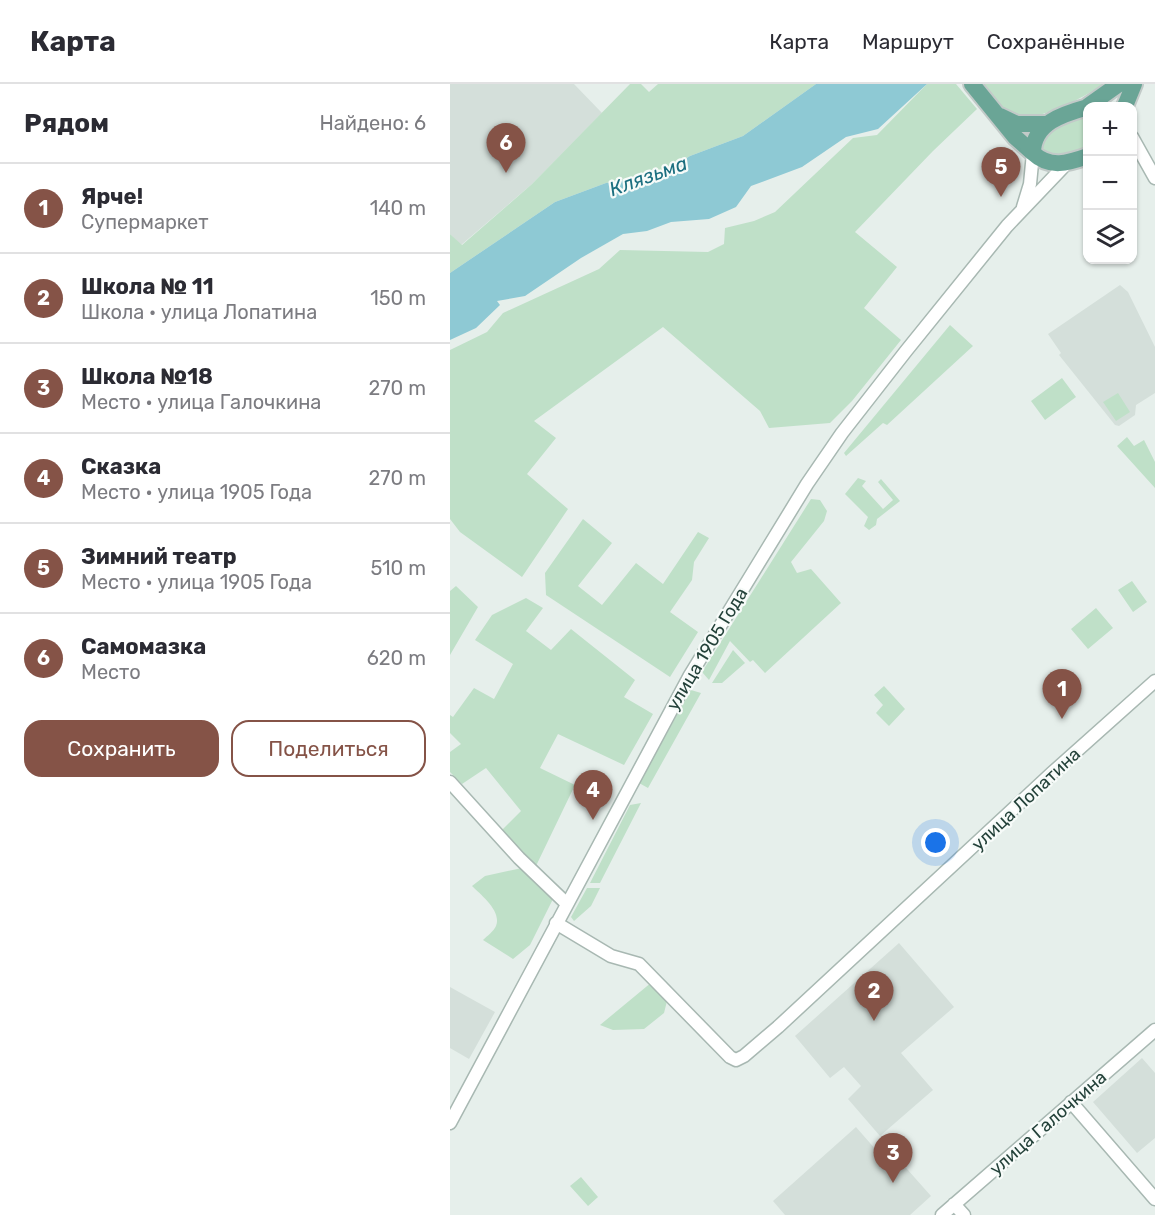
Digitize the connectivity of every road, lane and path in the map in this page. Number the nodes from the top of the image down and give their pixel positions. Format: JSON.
{"nodes":[{"id":1,"x":1119,"y":84,"type":"edge"},
{"id":2,"x":1134,"y":84,"type":"edge"},
{"id":3,"x":975,"y":87,"type":"edge"},
{"id":4,"x":1095,"y":102,"type":"edge"},
{"id":5,"x":1127,"y":102,"type":"edge"},
{"id":6,"x":1083,"y":109,"type":"edge"},
{"id":7,"x":999,"y":115,"type":"junction"},
{"id":8,"x":1045,"y":124,"type":"junction"},
{"id":9,"x":1137,"y":146,"type":"edge"},
{"id":10,"x":1033,"y":153,"type":"junction"},
{"id":11,"x":1136,"y":156,"type":"edge"},
{"id":12,"x":1083,"y":158,"type":"edge"},
{"id":13,"x":1067,"y":163,"type":"junction"},
{"id":14,"x":1147,"y":164,"type":"junction"},
{"id":15,"x":1155,"y":178,"type":"edge"},
{"id":16,"x":1021,"y":211,"type":"junction"},
{"id":17,"x":1155,"y":681,"type":"edge"},
{"id":18,"x":450,"y":782,"type":"edge"},
{"id":19,"x":567,"y":904,"type":"junction"},
{"id":20,"x":556,"y":923,"type":"junction"},
{"id":21,"x":1155,"y":1030,"type":"edge"},
{"id":22,"x":1071,"y":1102,"type":"junction"},
{"id":23,"x":450,"y":1123,"type":"edge"},
{"id":24,"x":1153,"y":1192,"type":"edge"},
{"id":25,"x":954,"y":1204,"type":"junction"},
{"id":26,"x":942,"y":1215,"type":"edge"},
{"id":27,"x":964,"y":1215,"type":"edge"}],
"edges":[{"from":1,"to":4,"type":"main road"},
{"from":2,"to":5,"type":"main road"},
{"from":3,"to":7,"type":"main road"},
{"from":6,"to":8,"type":"main road"},
{"from":7,"to":8,"type":"main road"},
{"from":7,"to":10,"type":"main road"},
{"from":8,"to":10,"type":"main road"},
{"from":9,"to":14,"type":"street"},
{"from":10,"to":13,"type":"main road"},
{"from":10,"to":16,"type":"street"},
{"from":11,"to":14,"type":"street"},
{"from":12,"to":13,"type":"main road"},
{"from":13,"to":16,"type":"street","name":"улица 1905 Года"},
{"from":14,"to":15,"type":"street"},
{"from":16,"to":19,"type":"street","name":"улица 1905 Года"},
{"from":17,"to":20,"type":"street","name":"улица Лопатина"},
{"from":18,"to":19,"type":"street"},
{"from":19,"to":20,"type":"street","name":"улица 1905 Года"},
{"from":20,"to":23,"type":"street","name":"улица 1905 Года"},
{"from":21,"to":22,"type":"street","name":"улица Галочкина"},
{"from":22,"to":24,"type":"street"},
{"from":22,"to":25,"type":"street","name":"улица Галочкина"},
{"from":25,"to":26,"type":"street","name":"улица Галочкина"},
{"from":25,"to":27,"type":"street"}]}
